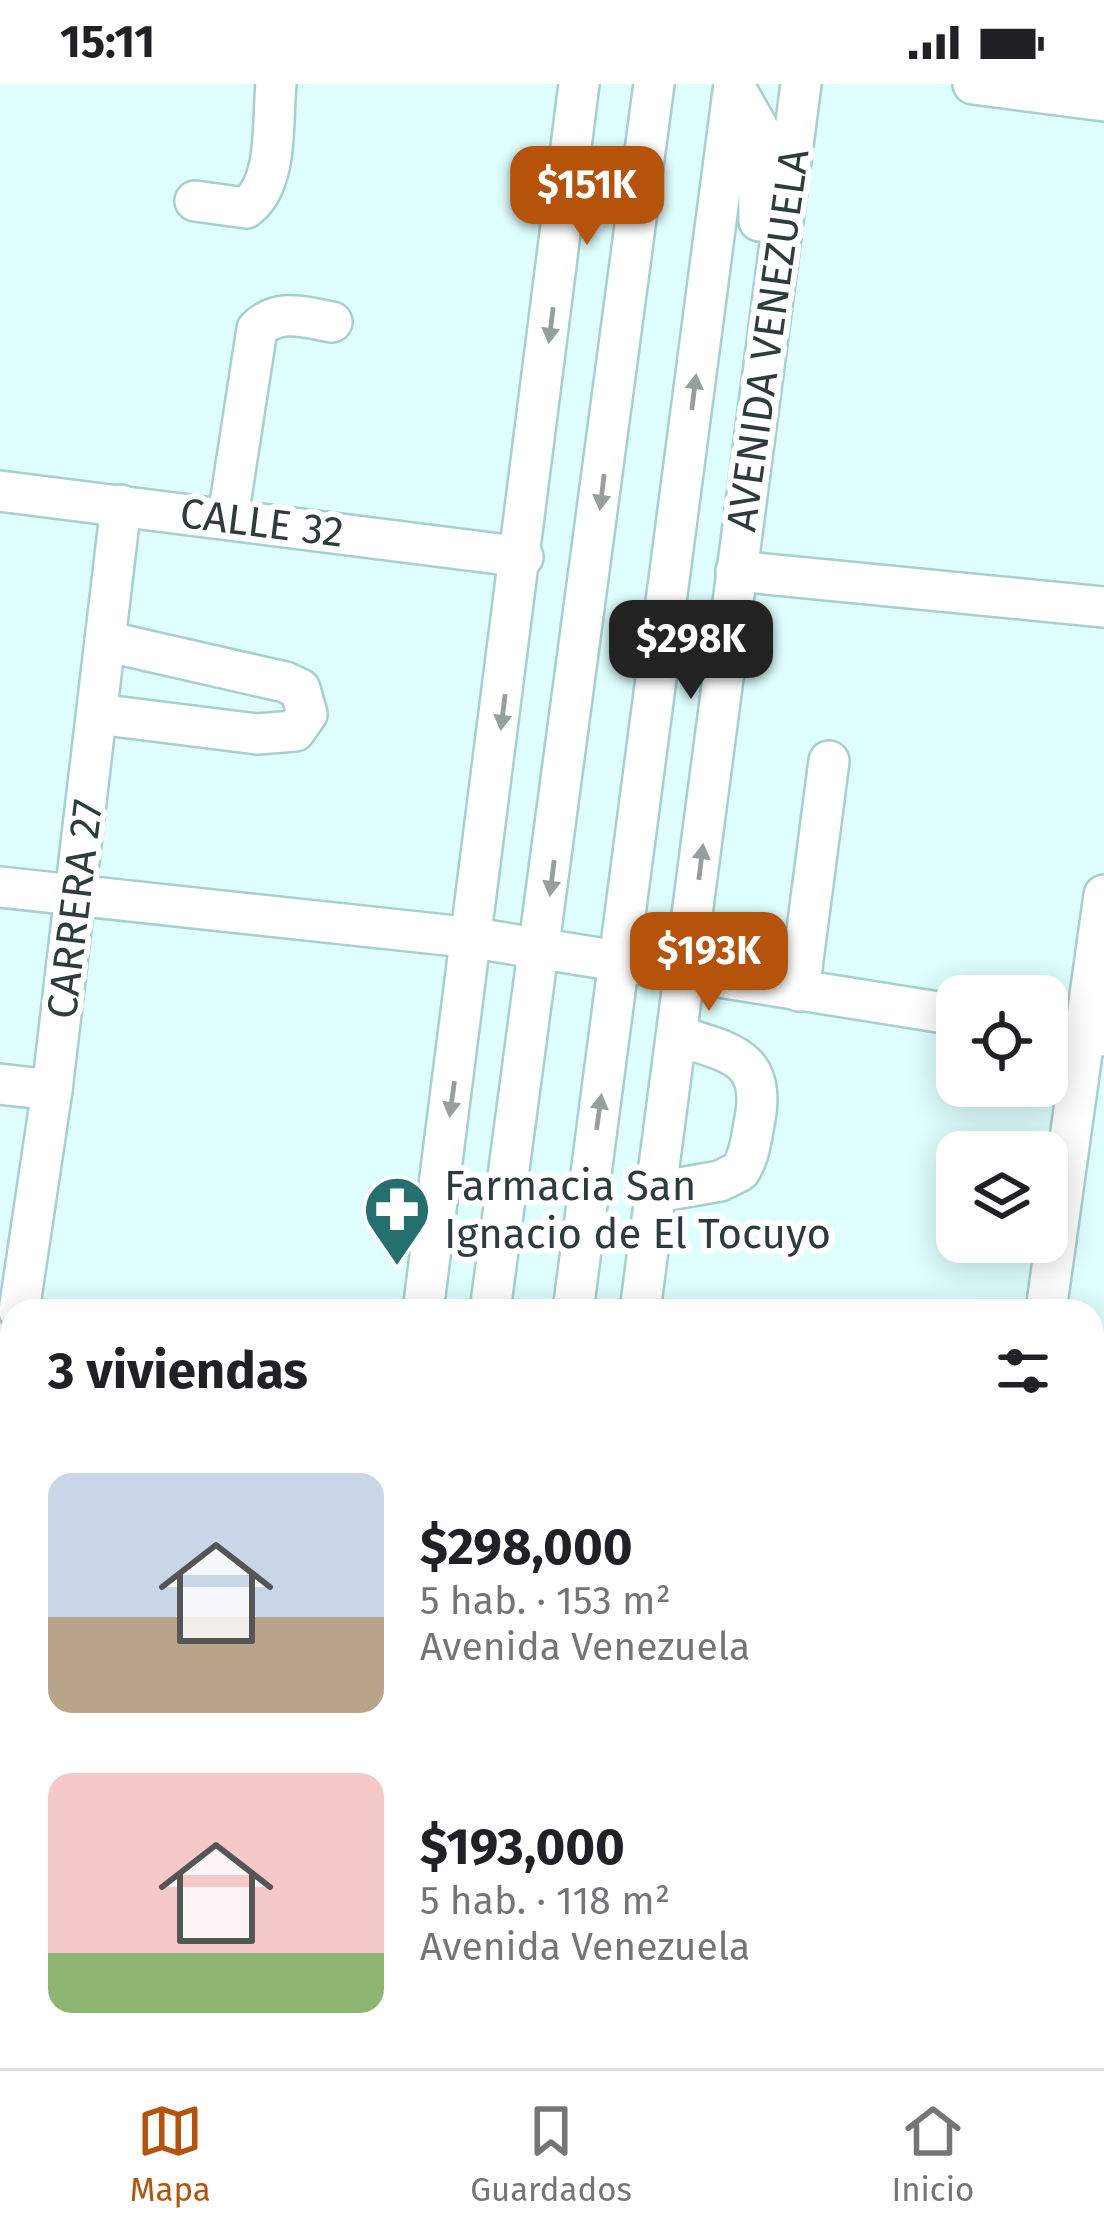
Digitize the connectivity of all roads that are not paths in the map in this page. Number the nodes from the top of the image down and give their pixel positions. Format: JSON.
{"nodes":[{"id":1,"x":276,"y":84,"type":"edge"},
{"id":2,"x":579,"y":84,"type":"edge"},
{"id":3,"x":639,"y":84,"type":"edge"},
{"id":4,"x":654,"y":84,"type":"edge"},
{"id":5,"x":801,"y":84,"type":"edge"},
{"id":6,"x":973,"y":84,"type":"edge"},
{"id":7,"x":734,"y":85,"type":"edge"},
{"id":8,"x":1104,"y":101,"type":"edge"},
{"id":9,"x":195,"y":201,"type":"dead end"},
{"id":10,"x":332,"y":322,"type":"dead end"},
{"id":11,"x":612,"y":411,"type":"junction"},
{"id":12,"x":754,"y":430,"type":"junction"},
{"id":13,"x":0,"y":490,"type":"edge"},
{"id":14,"x":121,"y":506,"type":"junction"},
{"id":15,"x":228,"y":517,"type":"junction"},
{"id":16,"x":523,"y":557,"type":"junction"},
{"id":17,"x":736,"y":571,"type":"junction"},
{"id":18,"x":1104,"y":607,"type":"edge"},
{"id":19,"x":105,"y":641,"type":"junction"},
{"id":20,"x":97,"y":714,"type":"junction"},
{"id":21,"x":829,"y":761,"type":"dead end"},
{"id":22,"x":0,"y":887,"type":"edge"},
{"id":23,"x":1104,"y":895,"type":"edge"},
{"id":24,"x":75,"y":898,"type":"junction"},
{"id":25,"x":474,"y":938,"type":"junction"},
{"id":26,"x":542,"y":952,"type":"junction"},
{"id":27,"x":620,"y":960,"type":"junction"},
{"id":28,"x":688,"y":973,"type":"junction"},
{"id":29,"x":799,"y":991,"type":"junction"},
{"id":30,"x":936,"y":1012,"type":"edge"},
{"id":31,"x":1095,"y":1035,"type":"edge"},
{"id":32,"x":678,"y":1036,"type":"junction"},
{"id":33,"x":0,"y":1084,"type":"edge"},
{"id":34,"x":52,"y":1090,"type":"junction"},
{"id":35,"x":657,"y":1192,"type":"junction"},
{"id":36,"x":17,"y":1299,"type":"edge"},
{"id":37,"x":425,"y":1299,"type":"edge"},
{"id":38,"x":492,"y":1299,"type":"edge"},
{"id":39,"x":575,"y":1299,"type":"edge"},
{"id":40,"x":642,"y":1299,"type":"edge"},
{"id":41,"x":1048,"y":1299,"type":"edge"}],
"edges":[{"from":1,"to":9,"type":"street"},
{"from":2,"to":16,"type":"street","one_way":true},
{"from":3,"to":11,"type":"street"},
{"from":4,"to":11,"type":"street"},
{"from":5,"to":12,"type":"street","name":"AVENIDA VENEZUELA"},
{"from":6,"to":8,"type":"street"},
{"from":7,"to":12,"type":"street"},
{"from":27,"to":7,"type":"street","name":"AVENIDA VENEZUELA","one_way":true},
{"from":10,"to":15,"type":"street"},
{"from":11,"to":26,"type":"street","one_way":true},
{"from":12,"to":17,"type":"street","name":"AVENIDA VENEZUELA"},
{"from":13,"to":14,"type":"street","name":"CALLE 32"},
{"from":14,"to":15,"type":"street","name":"CALLE 32"},
{"from":14,"to":19,"type":"street","name":"CARRERA 27"},
{"from":15,"to":16,"type":"street","name":"CALLE 32"},
{"from":16,"to":25,"type":"street","one_way":true},
{"from":17,"to":18,"type":"street"},
{"from":28,"to":17,"type":"street","name":"AVENIDA VENEZUELA","one_way":true},
{"from":19,"to":20,"type":"street","name":"CARRERA 27"},
{"from":19,"to":20,"type":"street"},
{"from":20,"to":24,"type":"street","name":"CARRERA 27"},
{"from":21,"to":29,"type":"street"},
{"from":22,"to":24,"type":"street"},
{"from":23,"to":31,"type":"street"},
{"from":24,"to":25,"type":"street"},
{"from":24,"to":34,"type":"street","name":"CARRERA 27"},
{"from":25,"to":26,"type":"street"},
{"from":25,"to":37,"type":"street","one_way":true},
{"from":26,"to":27,"type":"street"},
{"from":26,"to":38,"type":"street"},
{"from":27,"to":28,"type":"street"},
{"from":39,"to":27,"type":"street","name":"AVENIDA VENEZUELA","one_way":true},
{"from":28,"to":29,"type":"street"},
{"from":28,"to":32,"type":"street","name":"AVENIDA VENEZUELA"},
{"from":29,"to":30,"type":"street"},
{"from":31,"to":41,"type":"street"},
{"from":32,"to":35,"type":"street","name":"AVENIDA VENEZUELA"},
{"from":32,"to":35,"type":"street"},
{"from":33,"to":34,"type":"street"},
{"from":34,"to":36,"type":"street","name":"CARRERA 27"},
{"from":35,"to":40,"type":"street","name":"AVENIDA VENEZUELA"}]}
